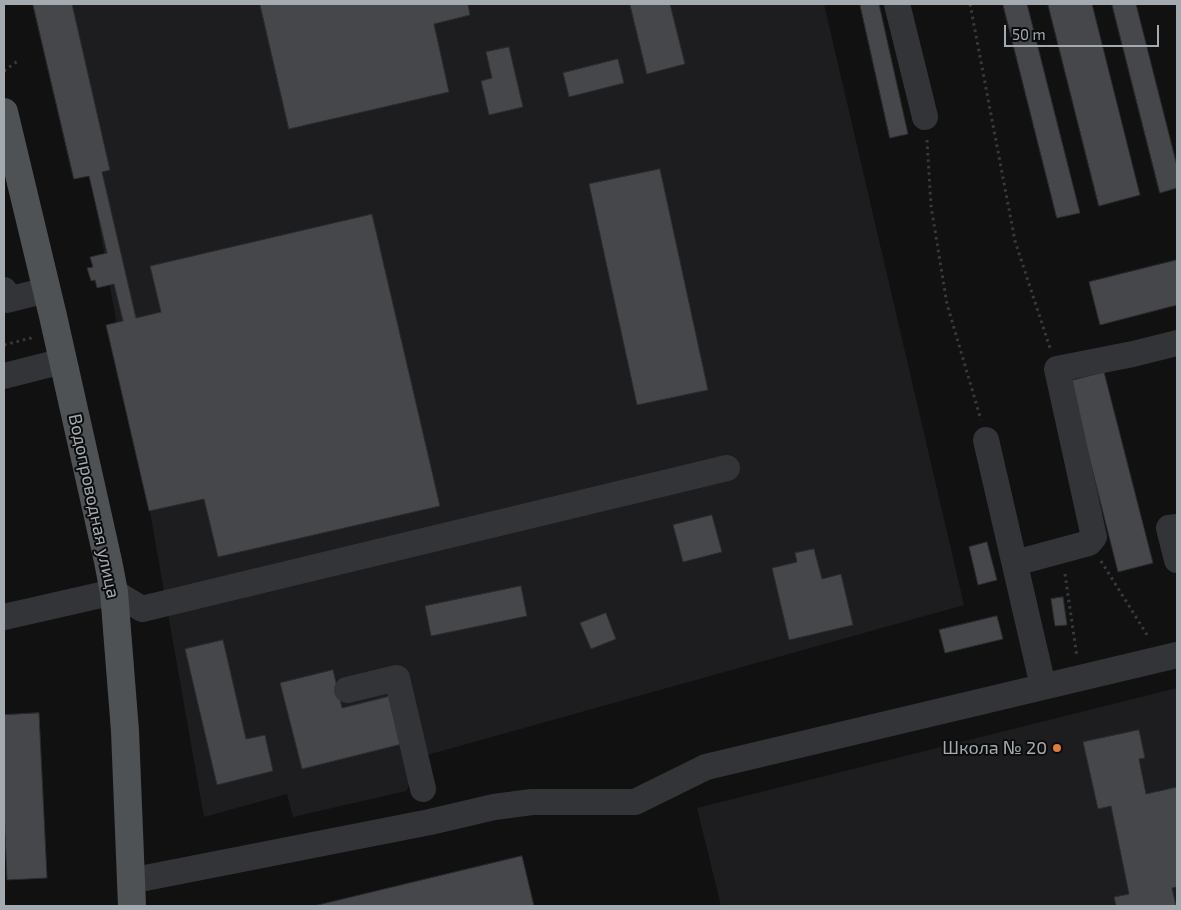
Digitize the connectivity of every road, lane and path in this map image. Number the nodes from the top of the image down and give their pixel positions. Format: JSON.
{"nodes":[{"id":1,"x":897,"y":4,"type":"edge"},
{"id":2,"x":970,"y":4,"type":"edge"},
{"id":3,"x":19,"y":60,"type":"dead end"},
{"id":4,"x":4,"y":70,"type":"edge"},
{"id":5,"x":4,"y":112,"type":"edge"},
{"id":6,"x":925,"y":118,"type":"joint"},
{"id":7,"x":4,"y":290,"type":"edge"},
{"id":8,"x":47,"y":290,"type":"junction"},
{"id":9,"x":1177,"y":344,"type":"edge"},
{"id":10,"x":62,"y":362,"type":"junction"},
{"id":11,"x":1057,"y":369,"type":"junction"},
{"id":12,"x":4,"y":376,"type":"edge"},
{"id":13,"x":986,"y":440,"type":"joint"},
{"id":14,"x":727,"y":468,"type":"dead end"},
{"id":15,"x":1177,"y":527,"type":"edge"},
{"id":16,"x":1090,"y":543,"type":"junction"},
{"id":17,"x":1061,"y":551,"type":"junction"},
{"id":18,"x":1177,"y":560,"type":"edge"},
{"id":19,"x":1015,"y":563,"type":"junction"},
{"id":20,"x":114,"y":592,"type":"junction"},
{"id":21,"x":4,"y":617,"type":"edge"},
{"id":22,"x":1166,"y":650,"type":"edge"},
{"id":23,"x":1078,"y":662,"type":"dead end"},
{"id":24,"x":1043,"y":686,"type":"junction"},
{"id":25,"x":347,"y":690,"type":"dead end"},
{"id":26,"x":423,"y":789,"type":"dead end"},
{"id":27,"x":131,"y":894,"type":"edge"}],
"edges":[{"from":1,"to":6,"type":"street"},
{"from":2,"to":11,"type":"path"},
{"from":3,"to":4,"type":"path"},
{"from":5,"to":8,"type":"main road","name":"Водопроводная улица"},
{"from":6,"to":13,"type":"path"},
{"from":7,"to":8,"type":"street"},
{"from":8,"to":10,"type":"main road","name":"Водопроводная улица"},
{"from":9,"to":11,"type":"street"},
{"from":10,"to":12,"type":"street"},
{"from":10,"to":20,"type":"main road","name":"Водопроводная улица"},
{"from":11,"to":16,"type":"street"},
{"from":13,"to":19,"type":"street"},
{"from":14,"to":20,"type":"street"},
{"from":15,"to":18,"type":"street"},
{"from":16,"to":17,"type":"street"},
{"from":16,"to":22,"type":"path"},
{"from":17,"to":19,"type":"street"},
{"from":17,"to":23,"type":"path"},
{"from":19,"to":24,"type":"street"},
{"from":20,"to":21,"type":"street"},
{"from":20,"to":27,"type":"main road","name":"Водопроводная улица"},
{"from":22,"to":24,"type":"street"},
{"from":24,"to":27,"type":"street"},
{"from":25,"to":26,"type":"street"}]}
